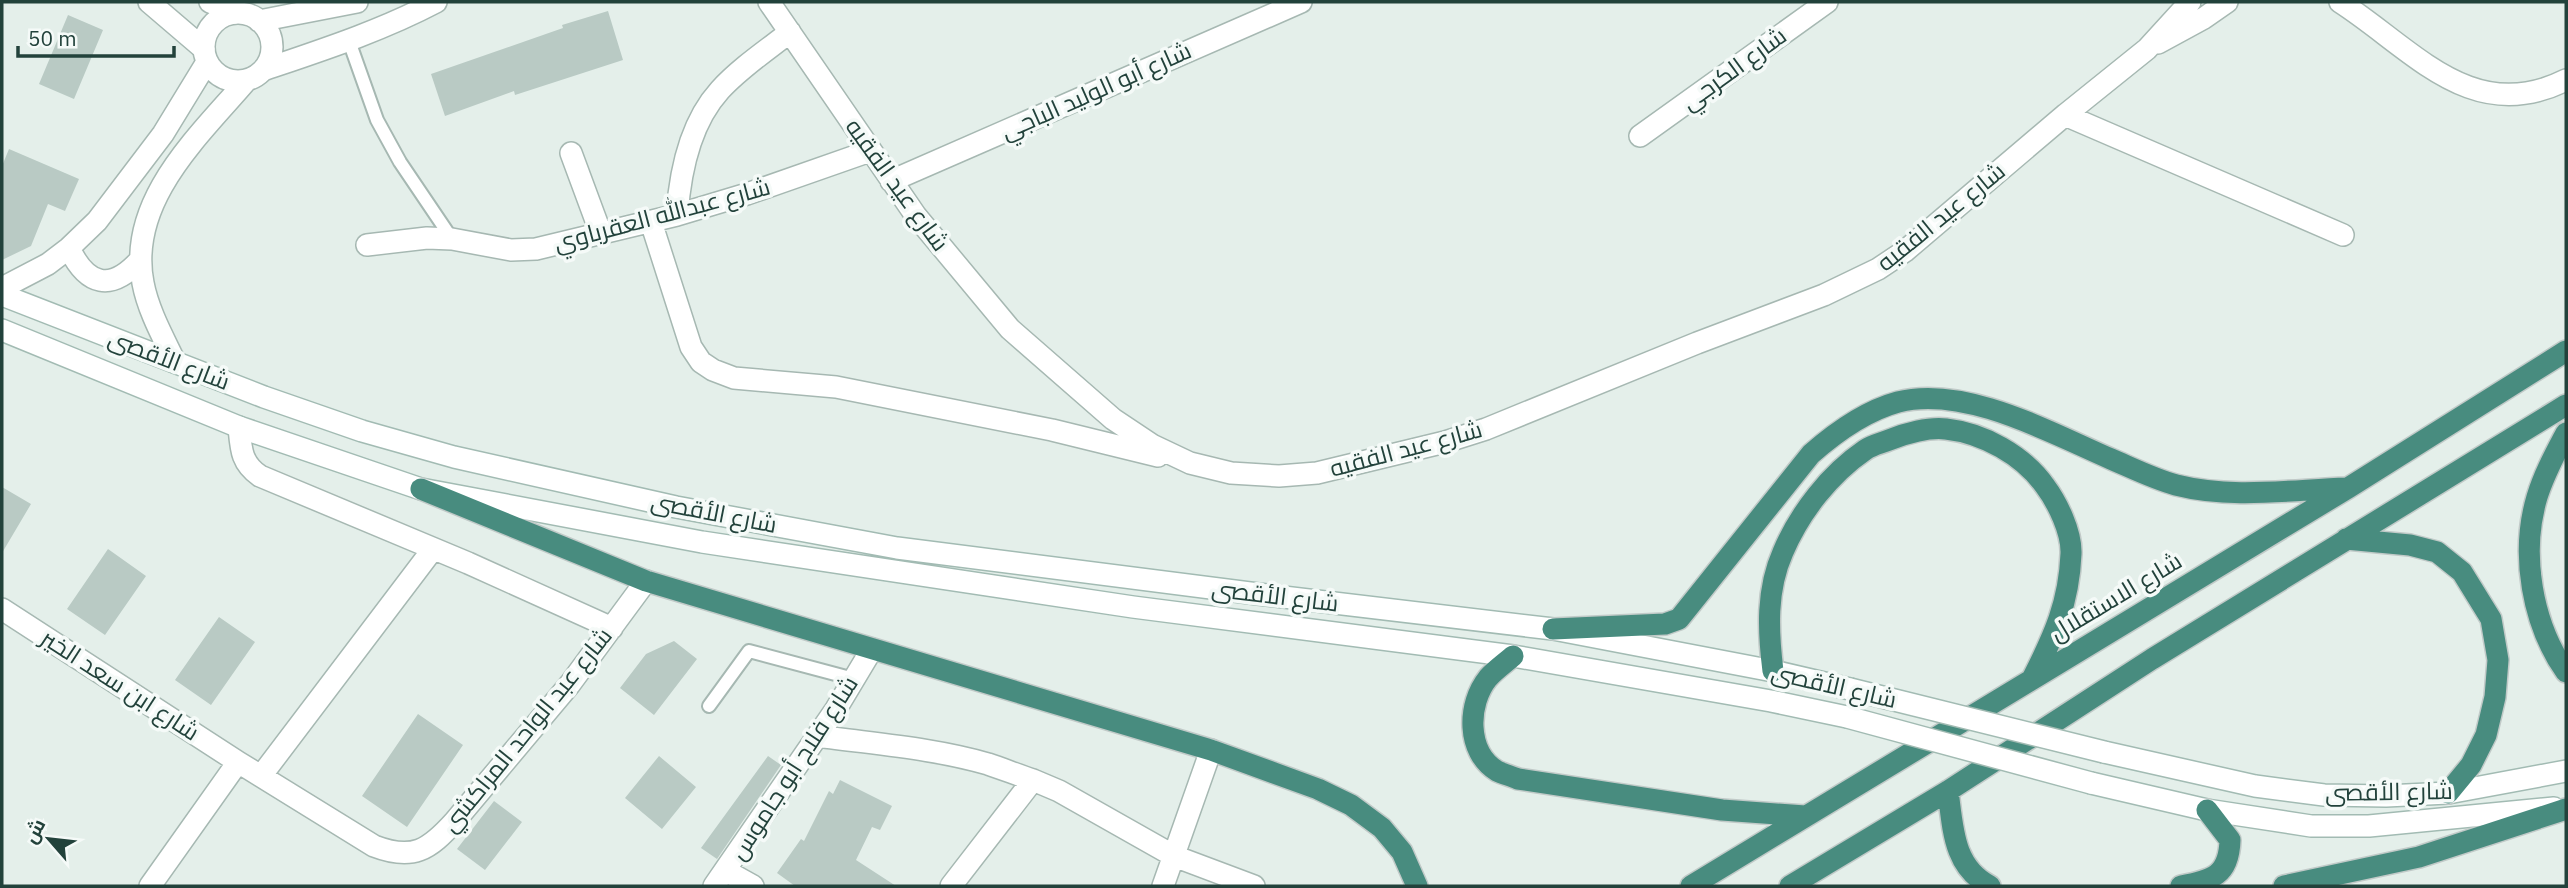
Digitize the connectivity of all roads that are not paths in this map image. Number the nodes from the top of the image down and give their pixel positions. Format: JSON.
{"nodes":[{"id":1,"x":149,"y":2,"type":"edge"},
{"id":2,"x":210,"y":2,"type":"edge"},
{"id":3,"x":357,"y":2,"type":"edge"},
{"id":4,"x":436,"y":2,"type":"edge"},
{"id":5,"x":769,"y":2,"type":"edge"},
{"id":6,"x":1301,"y":2,"type":"edge"},
{"id":7,"x":1827,"y":2,"type":"edge"},
{"id":8,"x":2190,"y":2,"type":"edge"},
{"id":9,"x":2227,"y":2,"type":"edge"},
{"id":10,"x":2340,"y":2,"type":"edge"},
{"id":11,"x":235,"y":13,"type":"junction"},
{"id":12,"x":259,"y":21,"type":"junction"},
{"id":13,"x":790,"y":32,"type":"junction"},
{"id":14,"x":349,"y":40,"type":"junction"},
{"id":15,"x":2147,"y":49,"type":"junction"},
{"id":16,"x":206,"y":56,"type":"junction"},
{"id":17,"x":255,"y":76,"type":"junction"},
{"id":18,"x":2566,"y":80,"type":"edge"},
{"id":19,"x":2065,"y":115,"type":"junction"},
{"id":20,"x":1640,"y":136,"type":"dead end"},
{"id":21,"x":870,"y":151,"type":"junction"},
{"id":22,"x":571,"y":153,"type":"dead end"},
{"id":23,"x":891,"y":181,"type":"junction"},
{"id":24,"x":677,"y":215,"type":"junction"},
{"id":25,"x":651,"y":222,"type":"junction"},
{"id":26,"x":601,"y":234,"type":"junction"},
{"id":27,"x":2343,"y":236,"type":"dead end"},
{"id":28,"x":452,"y":239,"type":"junction"},
{"id":29,"x":366,"y":245,"type":"dead end"},
{"id":30,"x":69,"y":248,"type":"junction"},
{"id":31,"x":140,"y":260,"type":"junction"},
{"id":32,"x":2,"y":288,"type":"edge"},
{"id":33,"x":2,"y":295,"type":"edge"},
{"id":34,"x":2,"y":330,"type":"edge"},
{"id":35,"x":2566,"y":351,"type":"edge"},
{"id":36,"x":175,"y":362,"type":"junction"},
{"id":37,"x":2566,"y":405,"type":"edge"},
{"id":38,"x":239,"y":427,"type":"junction"},
{"id":39,"x":2566,"y":433,"type":"edge"},
{"id":40,"x":1190,"y":463,"type":"junction"},
{"id":41,"x":2348,"y":488,"type":"junction"},
{"id":42,"x":421,"y":489,"type":"junction"},
{"id":43,"x":2346,"y":539,"type":"junction"},
{"id":44,"x":433,"y":549,"type":"junction"},
{"id":45,"x":646,"y":581,"type":"junction"},
{"id":46,"x":2,"y":609,"type":"edge"},
{"id":47,"x":612,"y":628,"type":"junction"},
{"id":48,"x":1553,"y":629,"type":"junction"},
{"id":49,"x":872,"y":649,"type":"junction"},
{"id":50,"x":1513,"y":656,"type":"junction"},
{"id":51,"x":1773,"y":671,"type":"junction"},
{"id":52,"x":2566,"y":672,"type":"edge"},
{"id":53,"x":854,"y":678,"type":"junction"},
{"id":54,"x":2032,"y":679,"type":"junction"},
{"id":55,"x":709,"y":706,"type":"dead end"},
{"id":56,"x":818,"y":736,"type":"junction"},
{"id":57,"x":1211,"y":750,"type":"junction"},
{"id":58,"x":238,"y":762,"type":"junction"},
{"id":59,"x":2566,"y":771,"type":"edge"},
{"id":60,"x":261,"y":776,"type":"junction"},
{"id":61,"x":1034,"y":780,"type":"junction"},
{"id":62,"x":1948,"y":791,"type":"junction"},
{"id":63,"x":2448,"y":793,"type":"junction"},
{"id":64,"x":2566,"y":808,"type":"edge"},
{"id":65,"x":2207,"y":810,"type":"junction"},
{"id":66,"x":1805,"y":816,"type":"junction"},
{"id":67,"x":392,"y":853,"type":"joint"},
{"id":68,"x":1174,"y":856,"type":"junction"},
{"id":69,"x":720,"y":879,"type":"edge"},
{"id":70,"x":150,"y":886,"type":"edge"},
{"id":71,"x":752,"y":886,"type":"edge"},
{"id":72,"x":951,"y":886,"type":"edge"},
{"id":73,"x":1163,"y":886,"type":"edge"},
{"id":74,"x":1254,"y":886,"type":"edge"},
{"id":75,"x":1417,"y":886,"type":"edge"},
{"id":76,"x":1691,"y":886,"type":"edge"},
{"id":77,"x":1790,"y":886,"type":"edge"},
{"id":78,"x":1990,"y":886,"type":"edge"},
{"id":79,"x":2181,"y":886,"type":"edge"},
{"id":80,"x":2284,"y":886,"type":"edge"}],
"edges":[{"from":1,"to":16,"type":"street"},
{"from":2,"to":11,"type":"street"},
{"from":3,"to":12,"type":"street"},
{"from":4,"to":14,"type":"street"},
{"from":5,"to":13,"type":"street","name":"شارع عيد الفقيه"},
{"from":6,"to":23,"type":"street","name":"شارع أبو الوليد الباجي"},
{"from":7,"to":20,"type":"street","name":"شارع الكرجي"},
{"from":8,"to":15,"type":"street","name":"شارع عيد الفقيه"},
{"from":9,"to":15,"type":"street","name":"شارع عيد الفقيه"},
{"from":10,"to":18,"type":"street"},
{"from":11,"to":12,"type":"street"},
{"from":11,"to":16,"type":"street"},
{"from":12,"to":17,"type":"street"},
{"from":13,"to":21,"type":"street","name":"شارع عيد الفقيه"},
{"from":13,"to":24,"type":"street"},
{"from":14,"to":17,"type":"street"},
{"from":14,"to":28,"type":"lane"},
{"from":15,"to":19,"type":"street","name":"شارع عيد الفقيه"},
{"from":16,"to":17,"type":"street"},
{"from":16,"to":30,"type":"street"},
{"from":17,"to":31,"type":"street"},
{"from":19,"to":27,"type":"street"},
{"from":19,"to":40,"type":"street","name":"شارع عيد الفقيه"},
{"from":21,"to":23,"type":"street","name":"شارع عيد الفقيه"},
{"from":21,"to":24,"type":"street","name":"شارع عبدالله العقرباوي"},
{"from":22,"to":26,"type":"street"},
{"from":23,"to":40,"type":"street","name":"شارع عيد الفقيه"},
{"from":24,"to":25,"type":"street","name":"شارع عبدالله العقرباوي"},
{"from":25,"to":26,"type":"street","name":"شارع عبدالله العقرباوي"},
{"from":25,"to":40,"type":"street"},
{"from":26,"to":28,"type":"street","name":"شارع عبدالله العقرباوي"},
{"from":28,"to":29,"type":"street","name":"شارع عبدالله العقرباوي"},
{"from":30,"to":31,"type":"street"},
{"from":30,"to":32,"type":"street"},
{"from":31,"to":36,"type":"street"},
{"from":33,"to":36,"type":"street","name":"شارع الأقصى"},
{"from":34,"to":38,"type":"street","name":"شارع الأقصى"},
{"from":35,"to":41,"type":"highway","name":"شارع الاستقلال"},
{"from":36,"to":48,"type":"street","name":"شارع الأقصى"},
{"from":37,"to":43,"type":"highway"},
{"from":38,"to":42,"type":"street","name":"شارع الأقصى"},
{"from":38,"to":44,"type":"street"},
{"from":39,"to":52,"type":"highway"},
{"from":41,"to":48,"type":"highway"},
{"from":41,"to":54,"type":"highway","name":"شارع الاستقلال"},
{"from":42,"to":45,"type":"highway"},
{"from":42,"to":50,"type":"street","name":"شارع الأقصى"},
{"from":43,"to":62,"type":"highway"},
{"from":43,"to":63,"type":"highway"},
{"from":44,"to":47,"type":"street"},
{"from":44,"to":60,"type":"street"},
{"from":45,"to":47,"type":"street","name":"شارع عبد الواحد المراكشي"},
{"from":45,"to":49,"type":"highway"},
{"from":46,"to":58,"type":"street","name":"شارع ابن سعد الخير"},
{"from":47,"to":67,"type":"street","name":"شارع عبد الواحد المراكشي"},
{"from":48,"to":51,"type":"street","name":"شارع الأقصى"},
{"from":49,"to":53,"type":"street","name":"شارع فلاح أبو جاموس"},
{"from":49,"to":57,"type":"highway"},
{"from":50,"to":65,"type":"street","name":"شارع الأقصى","bridge":true},
{"from":50,"to":66,"type":"highway"},
{"from":51,"to":54,"type":"highway"},
{"from":51,"to":63,"type":"street","name":"شارع الأقصى","bridge":true},
{"from":53,"to":55,"type":"lane"},
{"from":53,"to":56,"type":"street","name":"شارع فلاح أبو جاموس"},
{"from":54,"to":66,"type":"highway","name":"شارع الاستقلال"},
{"from":56,"to":61,"type":"street"},
{"from":56,"to":69,"type":"street","name":"شارع فلاح أبو جاموس"},
{"from":57,"to":68,"type":"street"},
{"from":57,"to":75,"type":"highway"},
{"from":58,"to":60,"type":"street","name":"شارع ابن سعد الخير"},
{"from":58,"to":70,"type":"street"},
{"from":59,"to":63,"type":"street","name":"شارع الأقصى"},
{"from":60,"to":67,"type":"street","name":"شارع ابن سعد الخير"},
{"from":61,"to":68,"type":"street"},
{"from":61,"to":72,"type":"street"},
{"from":62,"to":77,"type":"highway"},
{"from":62,"to":78,"type":"highway"},
{"from":64,"to":65,"type":"street","name":"شارع الأقصى"},
{"from":64,"to":80,"type":"highway"},
{"from":65,"to":79,"type":"highway"},
{"from":66,"to":76,"type":"highway","name":"شارع الاستقلال"},
{"from":68,"to":73,"type":"street"},
{"from":68,"to":74,"type":"street"},
{"from":69,"to":71,"type":"street"}]}
